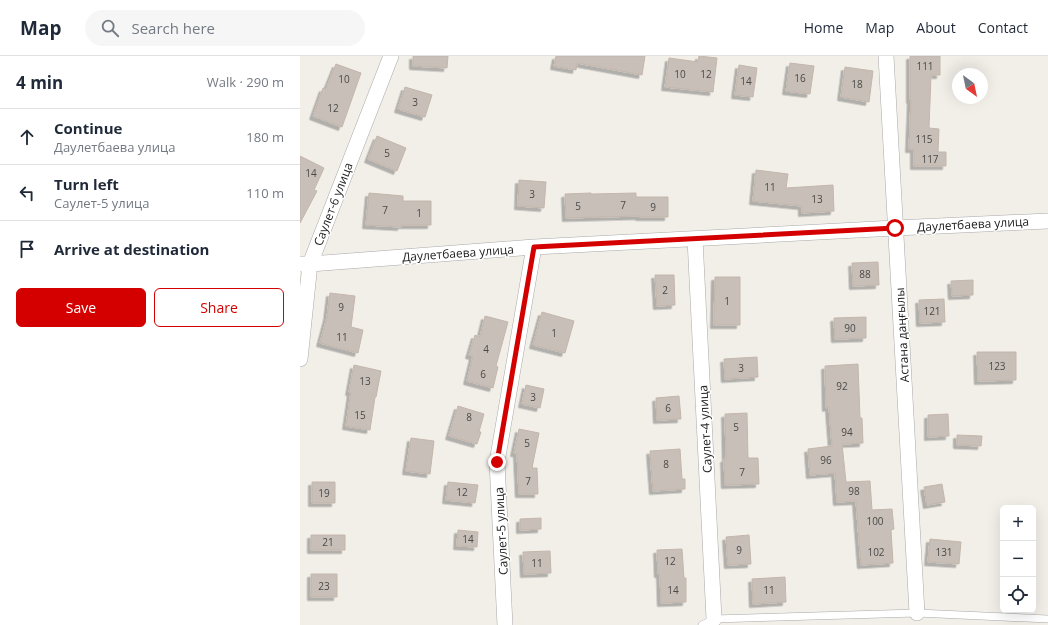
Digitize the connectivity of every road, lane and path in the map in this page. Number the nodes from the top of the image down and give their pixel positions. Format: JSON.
{"nodes":[{"id":1,"x":391,"y":56,"type":"edge"},
{"id":2,"x":886,"y":56,"type":"edge"},
{"id":3,"x":1048,"y":221,"type":"edge"},
{"id":4,"x":895,"y":228,"type":"junction"},
{"id":5,"x":695,"y":238,"type":"junction"},
{"id":6,"x":534,"y":247,"type":"junction"},
{"id":7,"x":305,"y":264,"type":"edge"},
{"id":8,"x":300,"y":359,"type":"edge"},
{"id":9,"x":917,"y":614,"type":"junction"},
{"id":10,"x":1048,"y":619,"type":"edge"},
{"id":11,"x":708,"y":622,"type":"edge"},
{"id":12,"x":506,"y":625,"type":"edge"}],
"edges":[{"from":1,"to":7,"type":"street","name":"Саулет-6 улица"},
{"from":2,"to":4,"type":"street","name":"Астана даңғылы"},
{"from":3,"to":4,"type":"street","name":"Даулетбаева улица"},
{"from":4,"to":5,"type":"street","name":"Даулетбаева улица"},
{"from":4,"to":9,"type":"street","name":"Астана даңғылы"},
{"from":5,"to":6,"type":"street","name":"Даулетбаева улица"},
{"from":5,"to":11,"type":"street","name":"Саулет-4 улица"},
{"from":6,"to":7,"type":"street","name":"Даулетбаева улица"},
{"from":6,"to":12,"type":"street","name":"Саулет-5 улица"},
{"from":7,"to":8,"type":"street","name":"Саулет-6 улица"},
{"from":9,"to":10,"type":"lane"},
{"from":9,"to":11,"type":"lane"}]}
